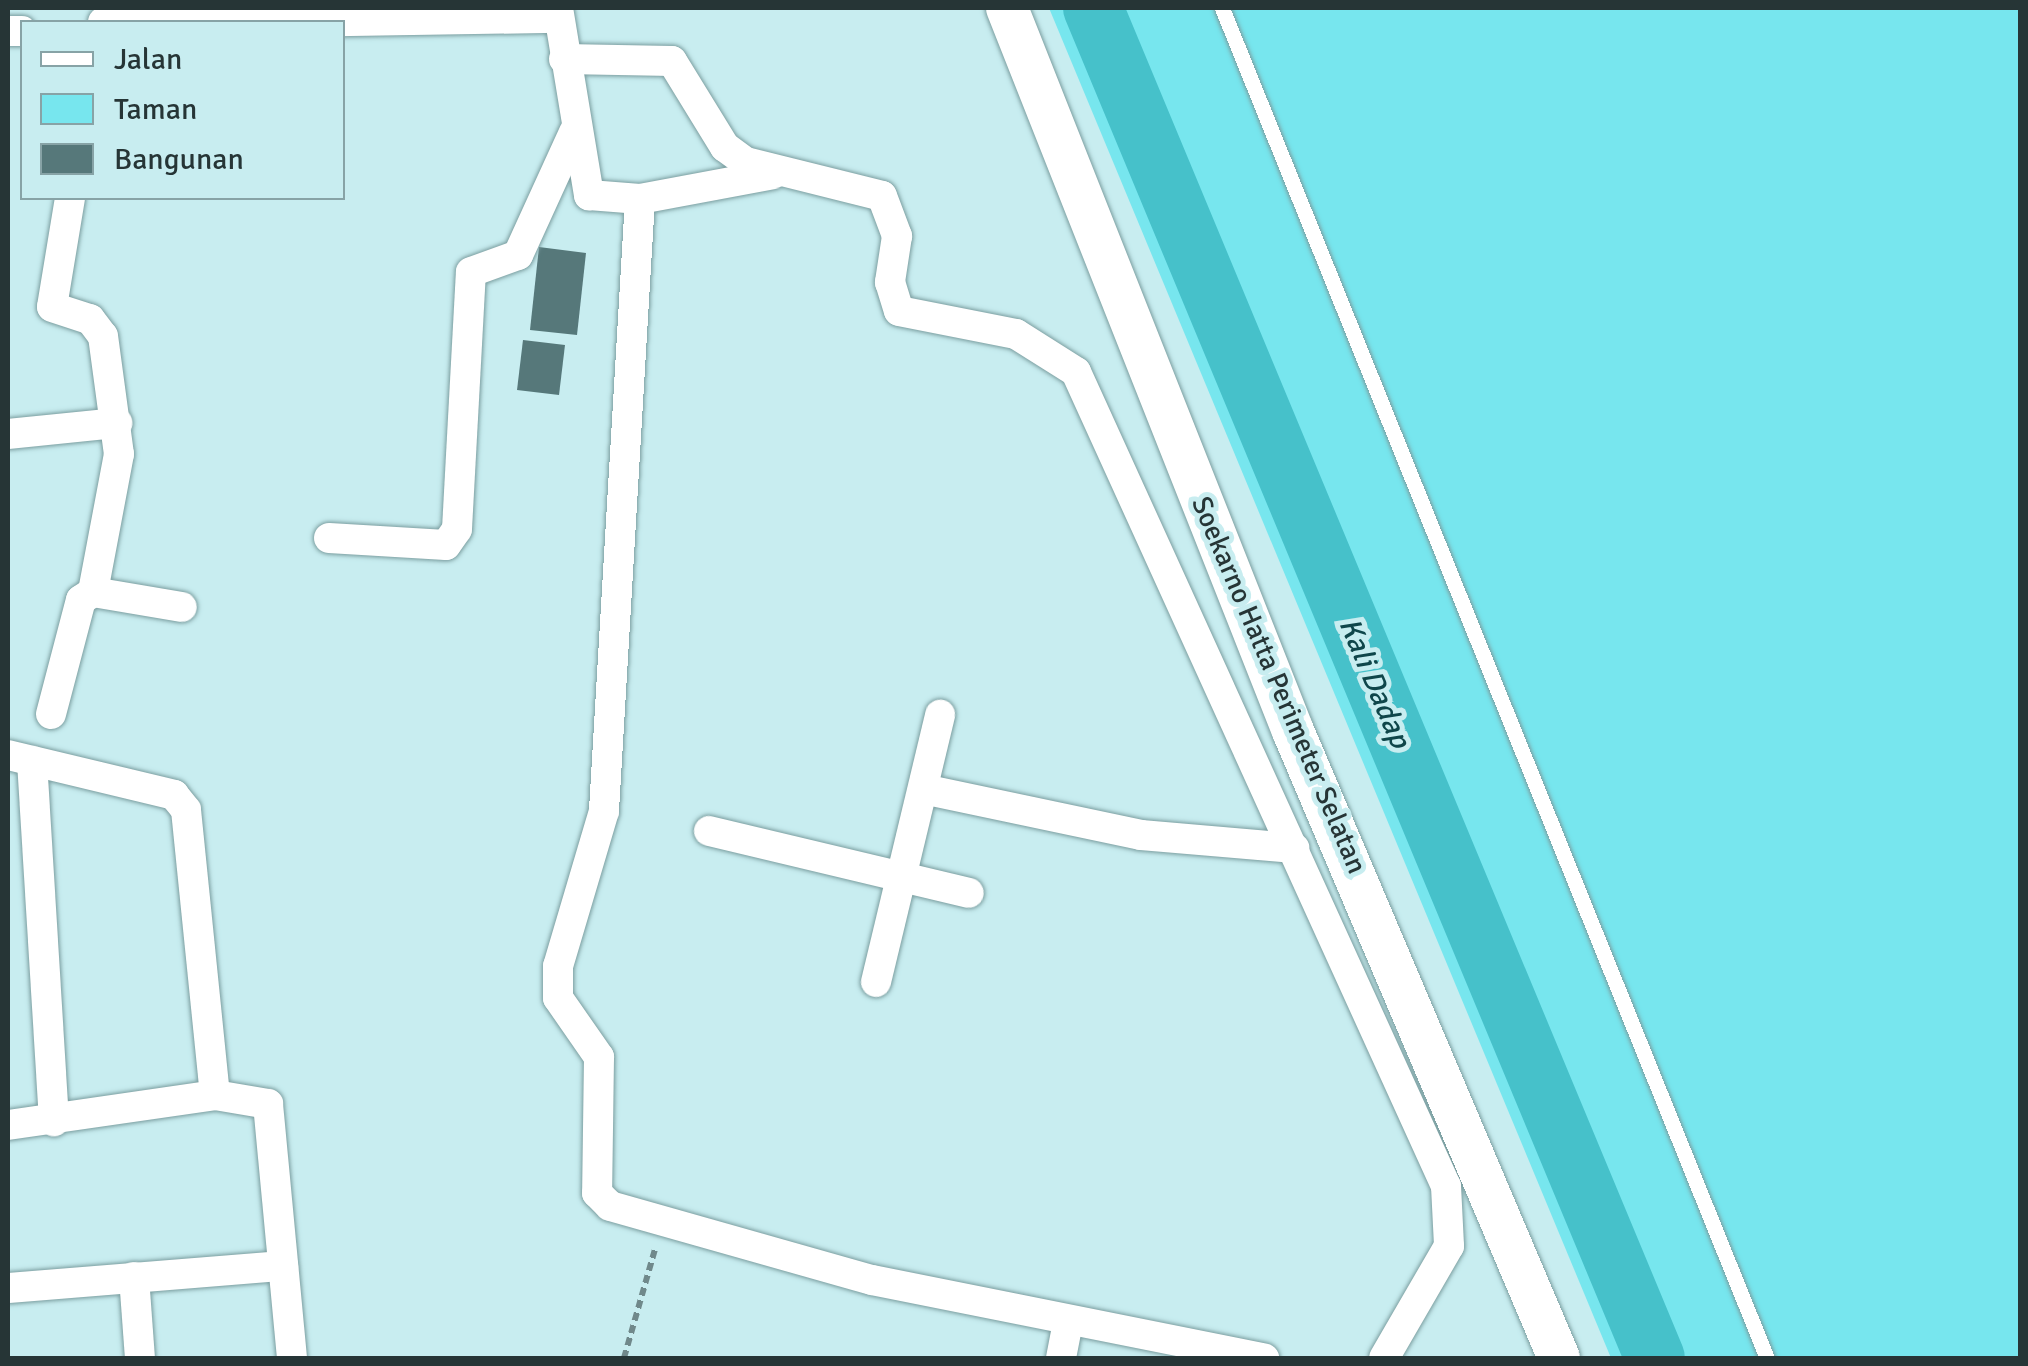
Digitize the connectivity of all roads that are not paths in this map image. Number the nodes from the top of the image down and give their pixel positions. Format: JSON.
{"nodes":[{"id":1,"x":1007,"y":8,"type":"edge"},
{"id":2,"x":1222,"y":8,"type":"edge"},
{"id":3,"x":211,"y":12,"type":"edge"},
{"id":4,"x":558,"y":13,"type":"edge"},
{"id":5,"x":125,"y":20,"type":"edge"},
{"id":6,"x":271,"y":20,"type":"edge"},
{"id":7,"x":345,"y":20,"type":"edge"},
{"id":8,"x":564,"y":59,"type":"junction"},
{"id":9,"x":574,"y":132,"type":"junction"},
{"id":10,"x":773,"y":174,"type":"junction"},
{"id":11,"x":640,"y":199,"type":"junction"},
{"id":12,"x":70,"y":200,"type":"edge"},
{"id":13,"x":117,"y":423,"type":"junction"},
{"id":14,"x":8,"y":434,"type":"edge"},
{"id":15,"x":329,"y":538,"type":"dead end"},
{"id":16,"x":93,"y":592,"type":"junction"},
{"id":17,"x":182,"y":606,"type":"dead end"},
{"id":18,"x":51,"y":714,"type":"dead end"},
{"id":19,"x":940,"y":716,"type":"dead end"},
{"id":20,"x":20,"y":758,"type":"edge"},
{"id":21,"x":924,"y":789,"type":"junction"},
{"id":22,"x":709,"y":831,"type":"dead end"},
{"id":23,"x":1294,"y":848,"type":"junction"},
{"id":24,"x":901,"y":876,"type":"junction"},
{"id":25,"x":969,"y":894,"type":"dead end"},
{"id":26,"x":876,"y":982,"type":"dead end"},
{"id":27,"x":214,"y":1096,"type":"junction"},
{"id":28,"x":54,"y":1121,"type":"junction"},
{"id":29,"x":8,"y":1125,"type":"edge"},
{"id":30,"x":283,"y":1266,"type":"junction"},
{"id":31,"x":134,"y":1277,"type":"junction"},
{"id":32,"x":8,"y":1288,"type":"edge"},
{"id":33,"x":1068,"y":1326,"type":"junction"},
{"id":34,"x":140,"y":1358,"type":"edge"},
{"id":35,"x":292,"y":1358,"type":"edge"},
{"id":36,"x":1061,"y":1358,"type":"edge"},
{"id":37,"x":1264,"y":1358,"type":"edge"},
{"id":38,"x":1384,"y":1358,"type":"edge"},
{"id":39,"x":1559,"y":1358,"type":"edge"},
{"id":40,"x":1767,"y":1358,"type":"edge"}],
"edges":[{"from":1,"to":39,"type":"main road","name":"Soekarno Hatta Perimeter Selatan"},
{"from":2,"to":40,"type":"lane"},
{"from":3,"to":5,"type":"street"},
{"from":3,"to":6,"type":"street"},
{"from":4,"to":7,"type":"street"},
{"from":4,"to":8,"type":"street"},
{"from":8,"to":9,"type":"street"},
{"from":8,"to":10,"type":"street"},
{"from":9,"to":11,"type":"street"},
{"from":9,"to":15,"type":"street"},
{"from":10,"to":11,"type":"street"},
{"from":10,"to":23,"type":"street"},
{"from":11,"to":33,"type":"street"},
{"from":12,"to":13,"type":"street"},
{"from":13,"to":14,"type":"street"},
{"from":13,"to":16,"type":"street"},
{"from":16,"to":17,"type":"street"},
{"from":16,"to":18,"type":"street"},
{"from":19,"to":21,"type":"street"},
{"from":20,"to":27,"type":"street"},
{"from":20,"to":28,"type":"street"},
{"from":21,"to":23,"type":"street"},
{"from":21,"to":24,"type":"street"},
{"from":22,"to":24,"type":"street"},
{"from":23,"to":38,"type":"street"},
{"from":24,"to":25,"type":"street"},
{"from":24,"to":26,"type":"street"},
{"from":27,"to":28,"type":"street"},
{"from":27,"to":30,"type":"street"},
{"from":28,"to":29,"type":"street"},
{"from":30,"to":31,"type":"street"},
{"from":30,"to":35,"type":"street"},
{"from":31,"to":32,"type":"street"},
{"from":31,"to":34,"type":"street"},
{"from":33,"to":36,"type":"street"},
{"from":33,"to":37,"type":"street"}]}
